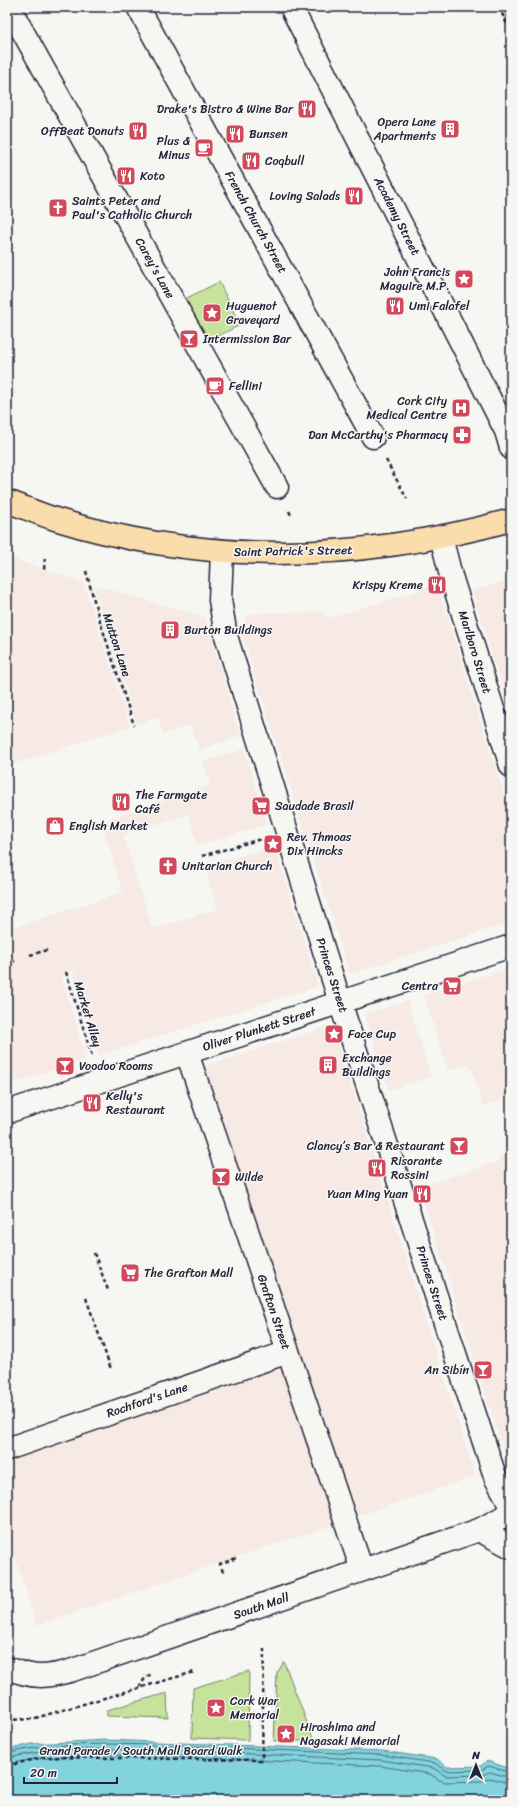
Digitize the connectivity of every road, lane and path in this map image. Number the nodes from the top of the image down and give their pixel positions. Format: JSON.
{"nodes":[{"id":1,"x":9,"y":7,"type":"edge"},
{"id":2,"x":138,"y":7,"type":"edge"},
{"id":3,"x":291,"y":7,"type":"edge"},
{"id":4,"x":499,"y":7,"type":"edge"},
{"id":5,"x":511,"y":33,"type":"edge"},
{"id":6,"x":373,"y":437,"type":"joint"},
{"id":7,"x":511,"y":448,"type":"edge"},
{"id":8,"x":276,"y":487,"type":"dead end"},
{"id":9,"x":407,"y":499,"type":"dead end"},
{"id":10,"x":7,"y":501,"type":"edge"},
{"id":11,"x":511,"y":520,"type":"edge"},
{"id":12,"x":441,"y":537,"type":"junction"},
{"id":13,"x":222,"y":552,"type":"junction"},
{"id":14,"x":45,"y":558,"type":"dead end"},
{"id":15,"x":44,"y":569,"type":"dead end"},
{"id":16,"x":86,"y":571,"type":"dead end"},
{"id":17,"x":134,"y":725,"type":"dead end"},
{"id":18,"x":511,"y":766,"type":"edge"},
{"id":19,"x":286,"y":832,"type":"junction"},
{"id":20,"x":202,"y":856,"type":"dead end"},
{"id":21,"x":511,"y":946,"type":"edge"},
{"id":22,"x":47,"y":950,"type":"dead end"},
{"id":23,"x":30,"y":955,"type":"dead end"},
{"id":24,"x":15,"y":961,"type":"dead end"},
{"id":25,"x":7,"y":963,"type":"edge"},
{"id":26,"x":66,"y":972,"type":"dead end"},
{"id":27,"x":340,"y":1002,"type":"junction"},
{"id":28,"x":187,"y":1053,"type":"junction"},
{"id":29,"x":93,"y":1060,"type":"dead end"},
{"id":30,"x":7,"y":1112,"type":"edge"},
{"id":31,"x":94,"y":1253,"type":"dead end"},
{"id":32,"x":108,"y":1290,"type":"dead end"},
{"id":33,"x":86,"y":1298,"type":"dead end"},
{"id":34,"x":288,"y":1352,"type":"junction"},
{"id":35,"x":111,"y":1369,"type":"dead end"},
{"id":36,"x":7,"y":1449,"type":"edge"},
{"id":37,"x":511,"y":1505,"type":"edge"},
{"id":38,"x":511,"y":1513,"type":"edge"},
{"id":39,"x":479,"y":1530,"type":"junction"},
{"id":40,"x":511,"y":1547,"type":"edge"},
{"id":41,"x":235,"y":1557,"type":"dead end"},
{"id":42,"x":362,"y":1570,"type":"junction"},
{"id":43,"x":223,"y":1572,"type":"dead end"},
{"id":44,"x":264,"y":1649,"type":"dead end"},
{"id":45,"x":7,"y":1668,"type":"edge"},
{"id":46,"x":194,"y":1672,"type":"dead end"},
{"id":47,"x":7,"y":1720,"type":"edge"},
{"id":48,"x":7,"y":1766,"type":"edge"}],
"edges":[{"from":1,"to":8,"type":"street","name":"Carey's Lane"},
{"from":2,"to":6,"type":"street","name":"French Church Street"},
{"from":3,"to":7,"type":"street","name":"Academy Street"},
{"from":4,"to":5,"type":"path"},
{"from":6,"to":9,"type":"path"},
{"from":10,"to":13,"type":"highway","name":"Saint Patrick's Street"},
{"from":11,"to":12,"type":"highway","name":"Saint Patrick's Street"},
{"from":12,"to":13,"type":"highway","name":"Saint Patrick's Street"},
{"from":12,"to":18,"type":"street","name":"Marlboro Street"},
{"from":13,"to":19,"type":"street","name":"Princes Street"},
{"from":14,"to":15,"type":"path"},
{"from":16,"to":17,"type":"path","name":"Mutton Lane"},
{"from":19,"to":20,"type":"path"},
{"from":19,"to":27,"type":"street","name":"Princes Street"},
{"from":21,"to":27,"type":"street","name":"Oliver Plunkett Street"},
{"from":22,"to":23,"type":"path"},
{"from":24,"to":25,"type":"path"},
{"from":26,"to":29,"type":"path","name":"Market Alley"},
{"from":27,"to":28,"type":"street","name":"Oliver Plunkett Street"},
{"from":27,"to":37,"type":"street","name":"Princes Street"},
{"from":28,"to":30,"type":"street","name":"Oliver Plunkett Street"},
{"from":28,"to":34,"type":"street","name":"Grafton Street"},
{"from":31,"to":32,"type":"path"},
{"from":33,"to":35,"type":"path"},
{"from":34,"to":36,"type":"street","name":"Rochford's Lane"},
{"from":34,"to":42,"type":"street","name":"Grafton Street"},
{"from":38,"to":39,"type":"street","name":"South Mall"},
{"from":39,"to":40,"type":"street"},
{"from":39,"to":42,"type":"street","name":"South Mall"},
{"from":41,"to":43,"type":"path"},
{"from":42,"to":45,"type":"street","name":"South Mall"},
{"from":44,"to":48,"type":"path","name":"Grand Parade / South Mall Board Walk"},
{"from":46,"to":47,"type":"path"}]}
